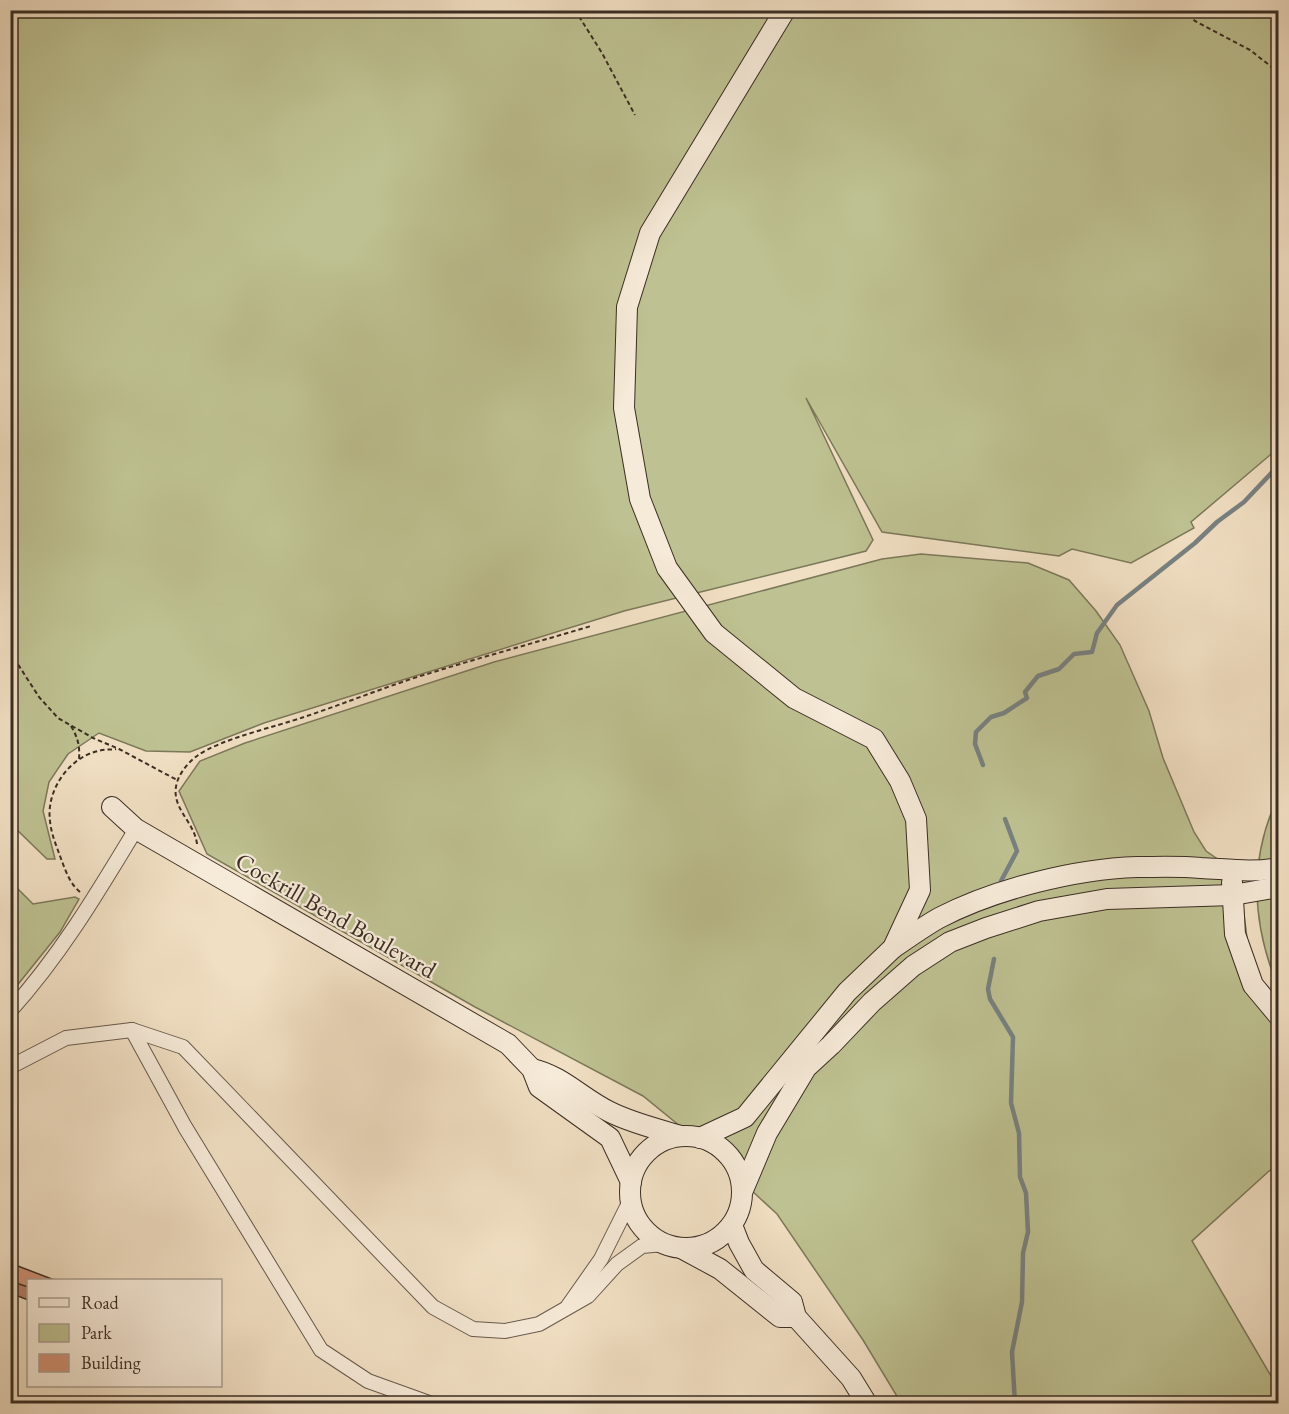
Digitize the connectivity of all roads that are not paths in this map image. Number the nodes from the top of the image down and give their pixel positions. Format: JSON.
{"nodes":[{"id":1,"x":785,"y":10,"type":"edge"},
{"id":2,"x":112,"y":807,"type":"dead end"},
{"id":3,"x":136,"y":829,"type":"junction"},
{"id":4,"x":1278,"y":868,"type":"edge"},
{"id":5,"x":1232,"y":870,"type":"junction"},
{"id":6,"x":1278,"y":888,"type":"edge"},
{"id":7,"x":920,"y":890,"type":"junction"},
{"id":8,"x":1233,"y":895,"type":"junction"},
{"id":9,"x":939,"y":918,"type":"junction"},
{"id":10,"x":950,"y":942,"type":"junction"},
{"id":11,"x":893,"y":948,"type":"junction"},
{"id":12,"x":10,"y":1011,"type":"edge"},
{"id":13,"x":1278,"y":1015,"type":"edge"},
{"id":14,"x":132,"y":1030,"type":"junction"},
{"id":15,"x":800,"y":1063,"type":"junction"},
{"id":16,"x":10,"y":1068,"type":"edge"},
{"id":17,"x":532,"y":1069,"type":"junction"},
{"id":18,"x":692,"y":1137,"type":"junction"},
{"id":19,"x":743,"y":1190,"type":"junction"},
{"id":20,"x":631,"y":1192,"type":"junction"},
{"id":21,"x":732,"y":1225,"type":"junction"},
{"id":22,"x":673,"y":1247,"type":"junction"},
{"id":23,"x":566,"y":1310,"type":"junction"},
{"id":24,"x":796,"y":1317,"type":"junction"},
{"id":25,"x":432,"y":1404,"type":"edge"},
{"id":26,"x":867,"y":1404,"type":"edge"}],
"edges":[{"from":1,"to":7,"type":"street"},
{"from":2,"to":3,"type":"street","name":"Cockrill Bend Boulevard"},
{"from":3,"to":12,"type":"street"},
{"from":3,"to":17,"type":"street","name":"Cockrill Bend Boulevard"},
{"from":4,"to":5,"type":"street"},
{"from":5,"to":8,"type":"street"},
{"from":5,"to":9,"type":"street"},
{"from":6,"to":8,"type":"street"},
{"from":7,"to":9,"type":"street"},
{"from":7,"to":11,"type":"street"},
{"from":8,"to":10,"type":"street"},
{"from":8,"to":13,"type":"street"},
{"from":9,"to":10,"type":"street"},
{"from":9,"to":11,"type":"street"},
{"from":10,"to":15,"type":"street"},
{"from":11,"to":15,"type":"street"},
{"from":14,"to":16,"type":"street"},
{"from":14,"to":23,"type":"street"},
{"from":14,"to":25,"type":"street"},
{"from":15,"to":18,"type":"street"},
{"from":15,"to":19,"type":"street"},
{"from":17,"to":18,"type":"street","name":"Cockrill Bend Boulevard"},
{"from":17,"to":20,"type":"street","name":"Cockrill Bend Boulevard"},
{"from":18,"to":19,"type":"street"},
{"from":18,"to":20,"type":"street"},
{"from":19,"to":21,"type":"street"},
{"from":20,"to":22,"type":"street"},
{"from":20,"to":23,"type":"street"},
{"from":21,"to":22,"type":"street"},
{"from":21,"to":24,"type":"street"},
{"from":22,"to":23,"type":"street"},
{"from":22,"to":24,"type":"street"},
{"from":24,"to":26,"type":"street"}]}
